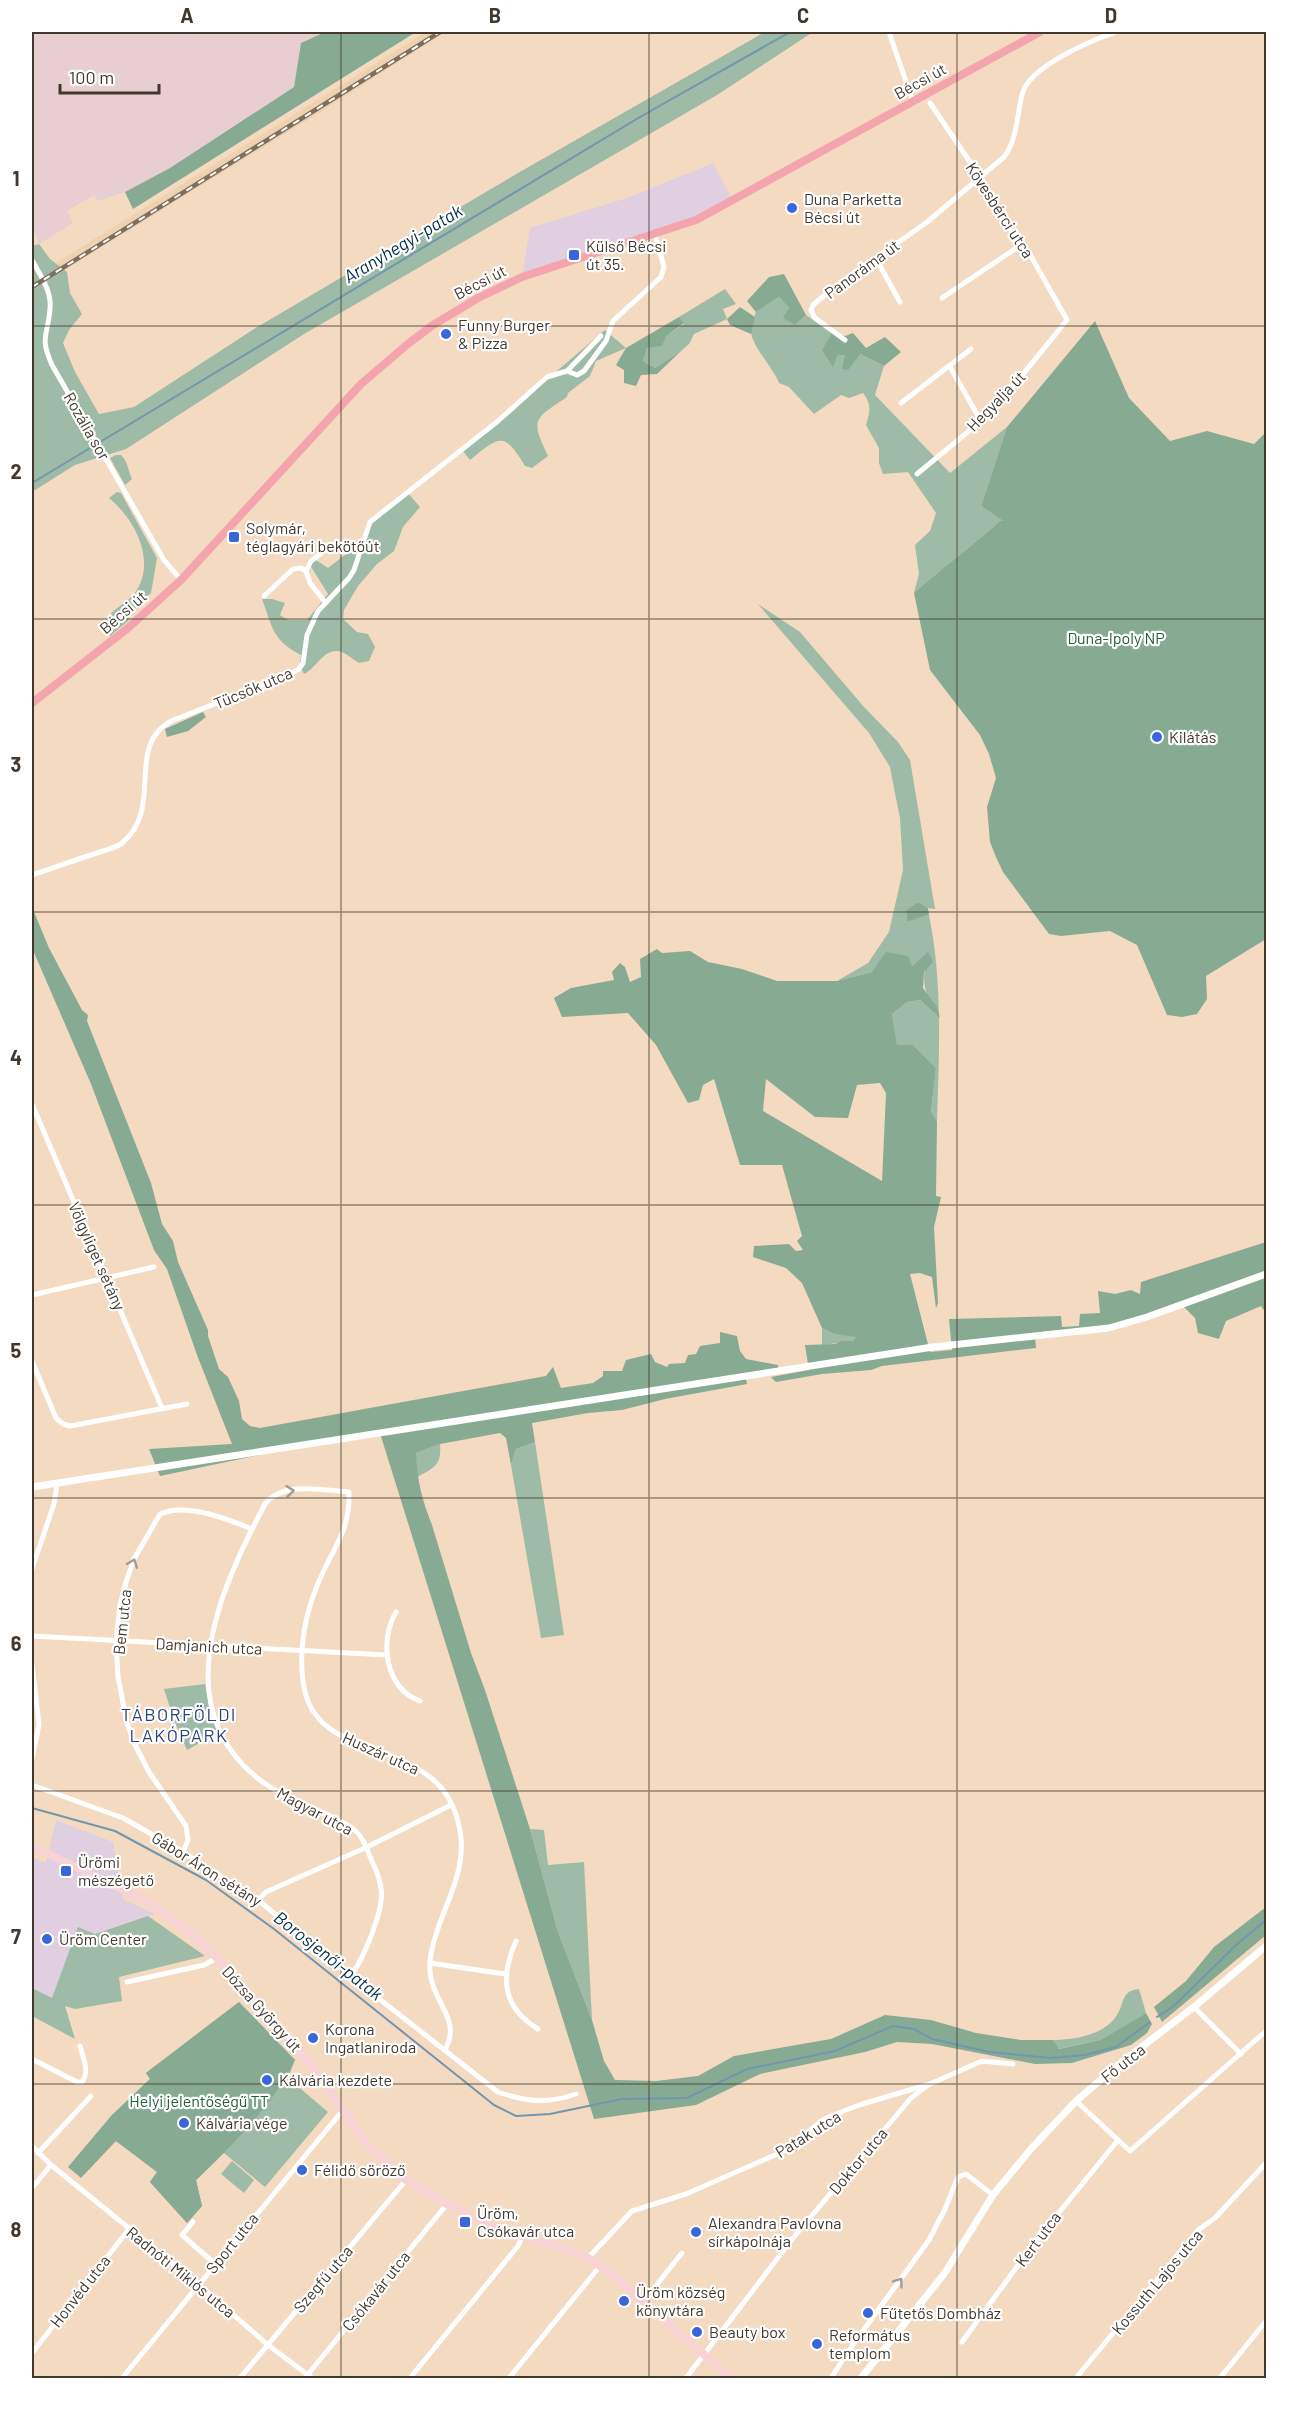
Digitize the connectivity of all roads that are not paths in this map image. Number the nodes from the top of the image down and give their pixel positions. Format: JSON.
{"nodes":[{"id":1,"x":888,"y":32,"type":"edge"},
{"id":2,"x":1041,"y":32,"type":"edge"},
{"id":3,"x":1116,"y":32,"type":"edge"},
{"id":4,"x":914,"y":102,"type":"junction"},
{"id":5,"x":930,"y":103,"type":"dead end"},
{"id":6,"x":981,"y":178,"type":"junction"},
{"id":7,"x":655,"y":235,"type":"junction"},
{"id":8,"x":1021,"y":245,"type":"junction"},
{"id":9,"x":876,"y":259,"type":"junction"},
{"id":10,"x":32,"y":260,"type":"edge"},
{"id":11,"x":942,"y":298,"type":"dead end"},
{"id":12,"x":900,"y":302,"type":"dead end"},
{"id":13,"x":1067,"y":320,"type":"joint"},
{"id":14,"x":602,"y":336,"type":"dead end"},
{"id":15,"x":845,"y":340,"type":"dead end"},
{"id":16,"x":971,"y":349,"type":"dead end"},
{"id":17,"x":950,"y":367,"type":"junction"},
{"id":18,"x":567,"y":370,"type":"junction"},
{"id":19,"x":901,"y":403,"type":"dead end"},
{"id":20,"x":981,"y":421,"type":"junction"},
{"id":21,"x":917,"y":474,"type":"dead end"},
{"id":22,"x":327,"y":549,"type":"dead end"},
{"id":23,"x":306,"y":571,"type":"junction"},
{"id":24,"x":181,"y":580,"type":"junction"},
{"id":25,"x":264,"y":596,"type":"dead end"},
{"id":26,"x":325,"y":602,"type":"junction"},
{"id":27,"x":32,"y":703,"type":"edge"},
{"id":28,"x":32,"y":875,"type":"edge"},
{"id":29,"x":32,"y":1104,"type":"edge"},
{"id":30,"x":154,"y":1267,"type":"dead end"},
{"id":31,"x":1266,"y":1274,"type":"edge"},
{"id":32,"x":108,"y":1277,"type":"junction"},
{"id":33,"x":32,"y":1295,"type":"edge"},
{"id":34,"x":32,"y":1361,"type":"edge"},
{"id":35,"x":187,"y":1404,"type":"dead end"},
{"id":36,"x":162,"y":1408,"type":"junction"},
{"id":37,"x":57,"y":1484,"type":"junction"},
{"id":38,"x":32,"y":1487,"type":"edge"},
{"id":39,"x":349,"y":1492,"type":"joint"},
{"id":40,"x":252,"y":1529,"type":"junction"},
{"id":41,"x":32,"y":1569,"type":"edge"},
{"id":42,"x":396,"y":1612,"type":"dead end"},
{"id":43,"x":32,"y":1636,"type":"edge"},
{"id":44,"x":116,"y":1641,"type":"junction"},
{"id":45,"x":210,"y":1646,"type":"junction"},
{"id":46,"x":301,"y":1650,"type":"junction"},
{"id":47,"x":387,"y":1655,"type":"junction"},
{"id":48,"x":32,"y":1664,"type":"edge"},
{"id":49,"x":420,"y":1701,"type":"dead end"},
{"id":50,"x":35,"y":1739,"type":"edge"},
{"id":51,"x":32,"y":1759,"type":"edge"},
{"id":52,"x":32,"y":1785,"type":"edge"},
{"id":53,"x":451,"y":1806,"type":"junction"},
{"id":54,"x":32,"y":1846,"type":"edge"},
{"id":55,"x":366,"y":1847,"type":"junction"},
{"id":56,"x":183,"y":1852,"type":"junction"},
{"id":57,"x":258,"y":1900,"type":"junction"},
{"id":58,"x":516,"y":1941,"type":"dead end"},
{"id":59,"x":1266,"y":1946,"type":"edge"},
{"id":60,"x":217,"y":1958,"type":"junction"},
{"id":61,"x":430,"y":1963,"type":"junction"},
{"id":62,"x":505,"y":1974,"type":"junction"},
{"id":63,"x":350,"y":1976,"type":"junction"},
{"id":64,"x":127,"y":1982,"type":"dead end"},
{"id":65,"x":1194,"y":2007,"type":"junction"},
{"id":66,"x":538,"y":2029,"type":"dead end"},
{"id":67,"x":1266,"y":2031,"type":"edge"},
{"id":68,"x":80,"y":2046,"type":"dead end"},
{"id":69,"x":445,"y":2050,"type":"junction"},
{"id":70,"x":1241,"y":2054,"type":"junction"},
{"id":71,"x":32,"y":2059,"type":"edge"},
{"id":72,"x":1013,"y":2064,"type":"dead end"},
{"id":73,"x":930,"y":2084,"type":"junction"},
{"id":74,"x":576,"y":2094,"type":"dead end"},
{"id":75,"x":91,"y":2096,"type":"dead end"},
{"id":76,"x":1076,"y":2101,"type":"junction"},
{"id":77,"x":343,"y":2110,"type":"junction"},
{"id":78,"x":1118,"y":2140,"type":"junction"},
{"id":79,"x":32,"y":2146,"type":"edge"},
{"id":80,"x":38,"y":2153,"type":"junction"},
{"id":81,"x":1266,"y":2163,"type":"edge"},
{"id":82,"x":51,"y":2165,"type":"junction"},
{"id":83,"x":406,"y":2180,"type":"junction"},
{"id":84,"x":32,"y":2188,"type":"edge"},
{"id":85,"x":993,"y":2195,"type":"junction"},
{"id":86,"x":447,"y":2204,"type":"junction"},
{"id":87,"x":193,"y":2222,"type":"dead end"},
{"id":88,"x":129,"y":2229,"type":"junction"},
{"id":89,"x":522,"y":2237,"type":"junction"},
{"id":90,"x":682,"y":2253,"type":"dead end"},
{"id":91,"x":588,"y":2258,"type":"junction"},
{"id":92,"x":215,"y":2264,"type":"junction"},
{"id":93,"x":600,"y":2266,"type":"junction"},
{"id":94,"x":198,"y":2284,"type":"junction"},
{"id":95,"x":642,"y":2303,"type":"junction"},
{"id":96,"x":1266,"y":2321,"type":"edge"},
{"id":97,"x":962,"y":2342,"type":"dead end"},
{"id":98,"x":268,"y":2345,"type":"junction"},
{"id":99,"x":32,"y":2353,"type":"edge"},
{"id":100,"x":703,"y":2356,"type":"junction"},
{"id":101,"x":309,"y":2377,"type":"edge"},
{"id":102,"x":122,"y":2379,"type":"edge"},
{"id":103,"x":240,"y":2379,"type":"edge"},
{"id":104,"x":410,"y":2379,"type":"edge"},
{"id":105,"x":509,"y":2379,"type":"edge"},
{"id":106,"x":686,"y":2379,"type":"edge"},
{"id":107,"x":731,"y":2379,"type":"edge"},
{"id":108,"x":831,"y":2379,"type":"edge"},
{"id":109,"x":861,"y":2379,"type":"edge"},
{"id":110,"x":1076,"y":2379,"type":"edge"},
{"id":111,"x":1220,"y":2379,"type":"edge"}],
"edges":[{"from":1,"to":4,"type":"street"},
{"from":2,"to":4,"type":"main road","name":"Bécsi út"},
{"from":3,"to":6,"type":"street","name":"Panoráma út"},
{"from":4,"to":7,"type":"main road","name":"Bécsi út"},
{"from":5,"to":6,"type":"street","name":"Kövesbérci utca"},
{"from":6,"to":8,"type":"street","name":"Kövesbérci utca"},
{"from":6,"to":9,"type":"street","name":"Panoráma út"},
{"from":7,"to":18,"type":"street","name":"Tücsök utca"},
{"from":7,"to":24,"type":"main road","name":"Bécsi út"},
{"from":8,"to":11,"type":"street"},
{"from":8,"to":13,"type":"street","name":"Kövesbérci utca"},
{"from":9,"to":12,"type":"street"},
{"from":9,"to":15,"type":"street","name":"Panoráma út"},
{"from":10,"to":24,"type":"street","name":"Rozália sor"},
{"from":13,"to":20,"type":"street","name":"Hegyalja út"},
{"from":14,"to":18,"type":"street","name":"Tücsök utca"},
{"from":16,"to":17,"type":"street"},
{"from":17,"to":19,"type":"street"},
{"from":17,"to":20,"type":"street"},
{"from":18,"to":26,"type":"street","name":"Tücsök utca"},
{"from":20,"to":21,"type":"street","name":"Hegyalja út"},
{"from":22,"to":23,"type":"street"},
{"from":23,"to":25,"type":"street"},
{"from":23,"to":26,"type":"street"},
{"from":24,"to":27,"type":"main road","name":"Bécsi út"},
{"from":26,"to":28,"type":"street","name":"Tücsök utca"},
{"from":29,"to":32,"type":"street","name":"Völgyliget sétány"},
{"from":30,"to":32,"type":"street"},
{"from":31,"to":37,"type":"street"},
{"from":32,"to":33,"type":"street"},
{"from":32,"to":36,"type":"street","name":"Völgyliget sétány"},
{"from":34,"to":36,"type":"street"},
{"from":35,"to":36,"type":"street"},
{"from":37,"to":38,"type":"street"},
{"from":37,"to":41,"type":"street"},
{"from":40,"to":39,"type":"street","name":"Magyar utca","one_way":true},
{"from":39,"to":46,"type":"street","name":"Huszár utca"},
{"from":44,"to":40,"type":"street","name":"Bem utca","one_way":true},
{"from":40,"to":45,"type":"street","name":"Magyar utca"},
{"from":42,"to":47,"type":"street"},
{"from":43,"to":44,"type":"street","name":"Damjanich utca"},
{"from":44,"to":45,"type":"street","name":"Damjanich utca"},
{"from":44,"to":56,"type":"street","name":"Bem utca"},
{"from":45,"to":46,"type":"street","name":"Damjanich utca"},
{"from":45,"to":55,"type":"street","name":"Magyar utca"},
{"from":46,"to":47,"type":"street","name":"Damjanich utca"},
{"from":46,"to":53,"type":"street","name":"Huszár utca"},
{"from":47,"to":49,"type":"street"},
{"from":48,"to":50,"type":"street"},
{"from":50,"to":51,"type":"street"},
{"from":52,"to":56,"type":"street","name":"Gábor Áron sétány"},
{"from":53,"to":55,"type":"street"},
{"from":53,"to":61,"type":"street","name":"Huszár utca"},
{"from":54,"to":60,"type":"main road","name":"Dózsa György út"},
{"from":55,"to":57,"type":"street"},
{"from":55,"to":63,"type":"street","name":"Magyar utca"},
{"from":56,"to":57,"type":"street","name":"Gábor Áron sétány"},
{"from":57,"to":63,"type":"street","name":"Gábor Áron sétány"},
{"from":58,"to":62,"type":"street"},
{"from":59,"to":65,"type":"street","name":"Fő utca"},
{"from":60,"to":64,"type":"street"},
{"from":60,"to":77,"type":"main road","name":"Dózsa György út"},
{"from":61,"to":62,"type":"street"},
{"from":61,"to":69,"type":"street","name":"Huszár utca"},
{"from":62,"to":66,"type":"street"},
{"from":63,"to":69,"type":"street","name":"Gábor Áron sétány"},
{"from":65,"to":70,"type":"street"},
{"from":65,"to":76,"type":"street","name":"Fő utca"},
{"from":67,"to":70,"type":"street"},
{"from":68,"to":71,"type":"street"},
{"from":69,"to":74,"type":"street","name":"Gábor Áron sétány"},
{"from":70,"to":78,"type":"street"},
{"from":72,"to":73,"type":"street","name":"Patak utca"},
{"from":73,"to":91,"type":"street","name":"Patak utca"},
{"from":73,"to":100,"type":"street","name":"Doktor utca"},
{"from":75,"to":80,"type":"street"},
{"from":76,"to":78,"type":"street"},
{"from":76,"to":85,"type":"street","name":"Fő utca"},
{"from":77,"to":83,"type":"main road","name":"Dózsa György út"},
{"from":77,"to":92,"type":"street","name":"Sport utca"},
{"from":78,"to":97,"type":"street","name":"Kert utca"},
{"from":79,"to":80,"type":"street","name":"Radnóti Miklós utca"},
{"from":80,"to":82,"type":"street","name":"Radnóti Miklós utca"},
{"from":81,"to":110,"type":"street","name":"Kossuth Lajos utca"},
{"from":82,"to":84,"type":"street"},
{"from":82,"to":88,"type":"street","name":"Radnóti Miklós utca"},
{"from":83,"to":86,"type":"main road","name":"Dózsa György út"},
{"from":83,"to":98,"type":"street","name":"Szegfű utca"},
{"from":108,"to":85,"type":"street","one_way":true},
{"from":85,"to":109,"type":"street","name":"Fő utca"},
{"from":86,"to":89,"type":"main road","name":"Dózsa György út"},
{"from":86,"to":101,"type":"street","name":"Csókavár utca"},
{"from":87,"to":92,"type":"street"},
{"from":88,"to":94,"type":"street","name":"Radnóti Miklós utca"},
{"from":88,"to":99,"type":"street","name":"Honvéd utca"},
{"from":89,"to":91,"type":"main road","name":"Dózsa György út"},
{"from":89,"to":104,"type":"street"},
{"from":90,"to":95,"type":"street"},
{"from":91,"to":93,"type":"main road","name":"Dózsa György út"},
{"from":92,"to":94,"type":"street","name":"Sport utca"},
{"from":93,"to":95,"type":"main road","name":"Dózsa György út"},
{"from":93,"to":105,"type":"street"},
{"from":94,"to":98,"type":"street","name":"Radnóti Miklós utca"},
{"from":94,"to":102,"type":"street","name":"Sport utca"},
{"from":95,"to":100,"type":"main road","name":"Dózsa György út"},
{"from":96,"to":111,"type":"street"},
{"from":98,"to":101,"type":"street","name":"Radnóti Miklós utca"},
{"from":98,"to":103,"type":"street","name":"Szegfű utca"},
{"from":100,"to":106,"type":"street","name":"Doktor utca"},
{"from":100,"to":107,"type":"main road","name":"Dózsa György út"}]}
